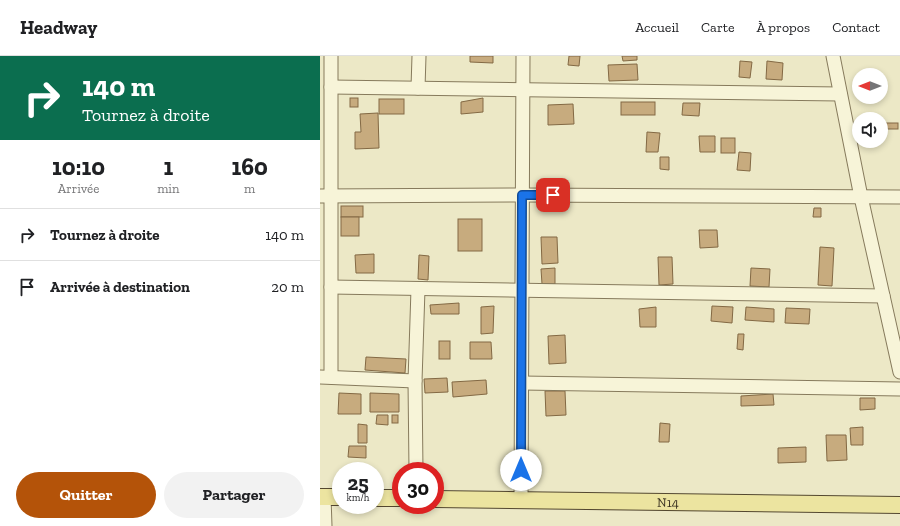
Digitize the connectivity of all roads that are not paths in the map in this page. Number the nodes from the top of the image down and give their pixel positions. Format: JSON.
{"nodes":[{"id":1,"x":331,"y":56,"type":"edge"},
{"id":2,"x":419,"y":56,"type":"edge"},
{"id":3,"x":523,"y":56,"type":"edge"},
{"id":4,"x":833,"y":56,"type":"edge"},
{"id":5,"x":331,"y":87,"type":"junction"},
{"id":6,"x":418,"y":88,"type":"junction"},
{"id":7,"x":522,"y":89,"type":"junction"},
{"id":8,"x":840,"y":94,"type":"junction"},
{"id":9,"x":522,"y":195,"type":"junction"},
{"id":10,"x":325,"y":196,"type":"edge"},
{"id":11,"x":861,"y":197,"type":"junction"},
{"id":12,"x":900,"y":197,"type":"edge"},
{"id":13,"x":331,"y":287,"type":"junction"},
{"id":14,"x":418,"y":289,"type":"junction"},
{"id":15,"x":522,"y":290,"type":"junction"},
{"id":16,"x":883,"y":296,"type":"junction"},
{"id":17,"x":900,"y":372,"type":"edge"},
{"id":18,"x":325,"y":377,"type":"edge"},
{"id":19,"x":416,"y":381,"type":"junction"},
{"id":20,"x":522,"y":383,"type":"junction"},
{"id":21,"x":900,"y":389,"type":"edge"},
{"id":22,"x":416,"y":462,"type":"edge"},
{"id":23,"x":322,"y":497,"type":"edge"},
{"id":24,"x":444,"y":499,"type":"edge"},
{"id":25,"x":521,"y":500,"type":"junction"},
{"id":26,"x":900,"y":505,"type":"edge"},
{"id":27,"x":325,"y":526,"type":"edge"}],
"edges":[{"from":1,"to":5,"type":"street"},
{"from":2,"to":6,"type":"street"},
{"from":3,"to":7,"type":"street"},
{"from":4,"to":8,"type":"street"},
{"from":5,"to":6,"type":"street"},
{"from":5,"to":10,"type":"street"},
{"from":6,"to":7,"type":"street"},
{"from":7,"to":8,"type":"street"},
{"from":7,"to":9,"type":"street"},
{"from":8,"to":11,"type":"street"},
{"from":9,"to":10,"type":"street"},
{"from":9,"to":11,"type":"street"},
{"from":9,"to":15,"type":"street"},
{"from":10,"to":13,"type":"street"},
{"from":11,"to":12,"type":"street"},
{"from":11,"to":16,"type":"street"},
{"from":13,"to":14,"type":"street"},
{"from":13,"to":18,"type":"street"},
{"from":14,"to":15,"type":"street"},
{"from":14,"to":19,"type":"street"},
{"from":15,"to":16,"type":"street"},
{"from":15,"to":20,"type":"street"},
{"from":16,"to":17,"type":"street"},
{"from":18,"to":19,"type":"street"},
{"from":19,"to":22,"type":"street"},
{"from":20,"to":21,"type":"street"},
{"from":20,"to":25,"type":"street"},
{"from":23,"to":27,"type":"street"},
{"from":24,"to":25,"type":"main road","name":"N14"},
{"from":25,"to":26,"type":"main road","name":"N14"}]}
